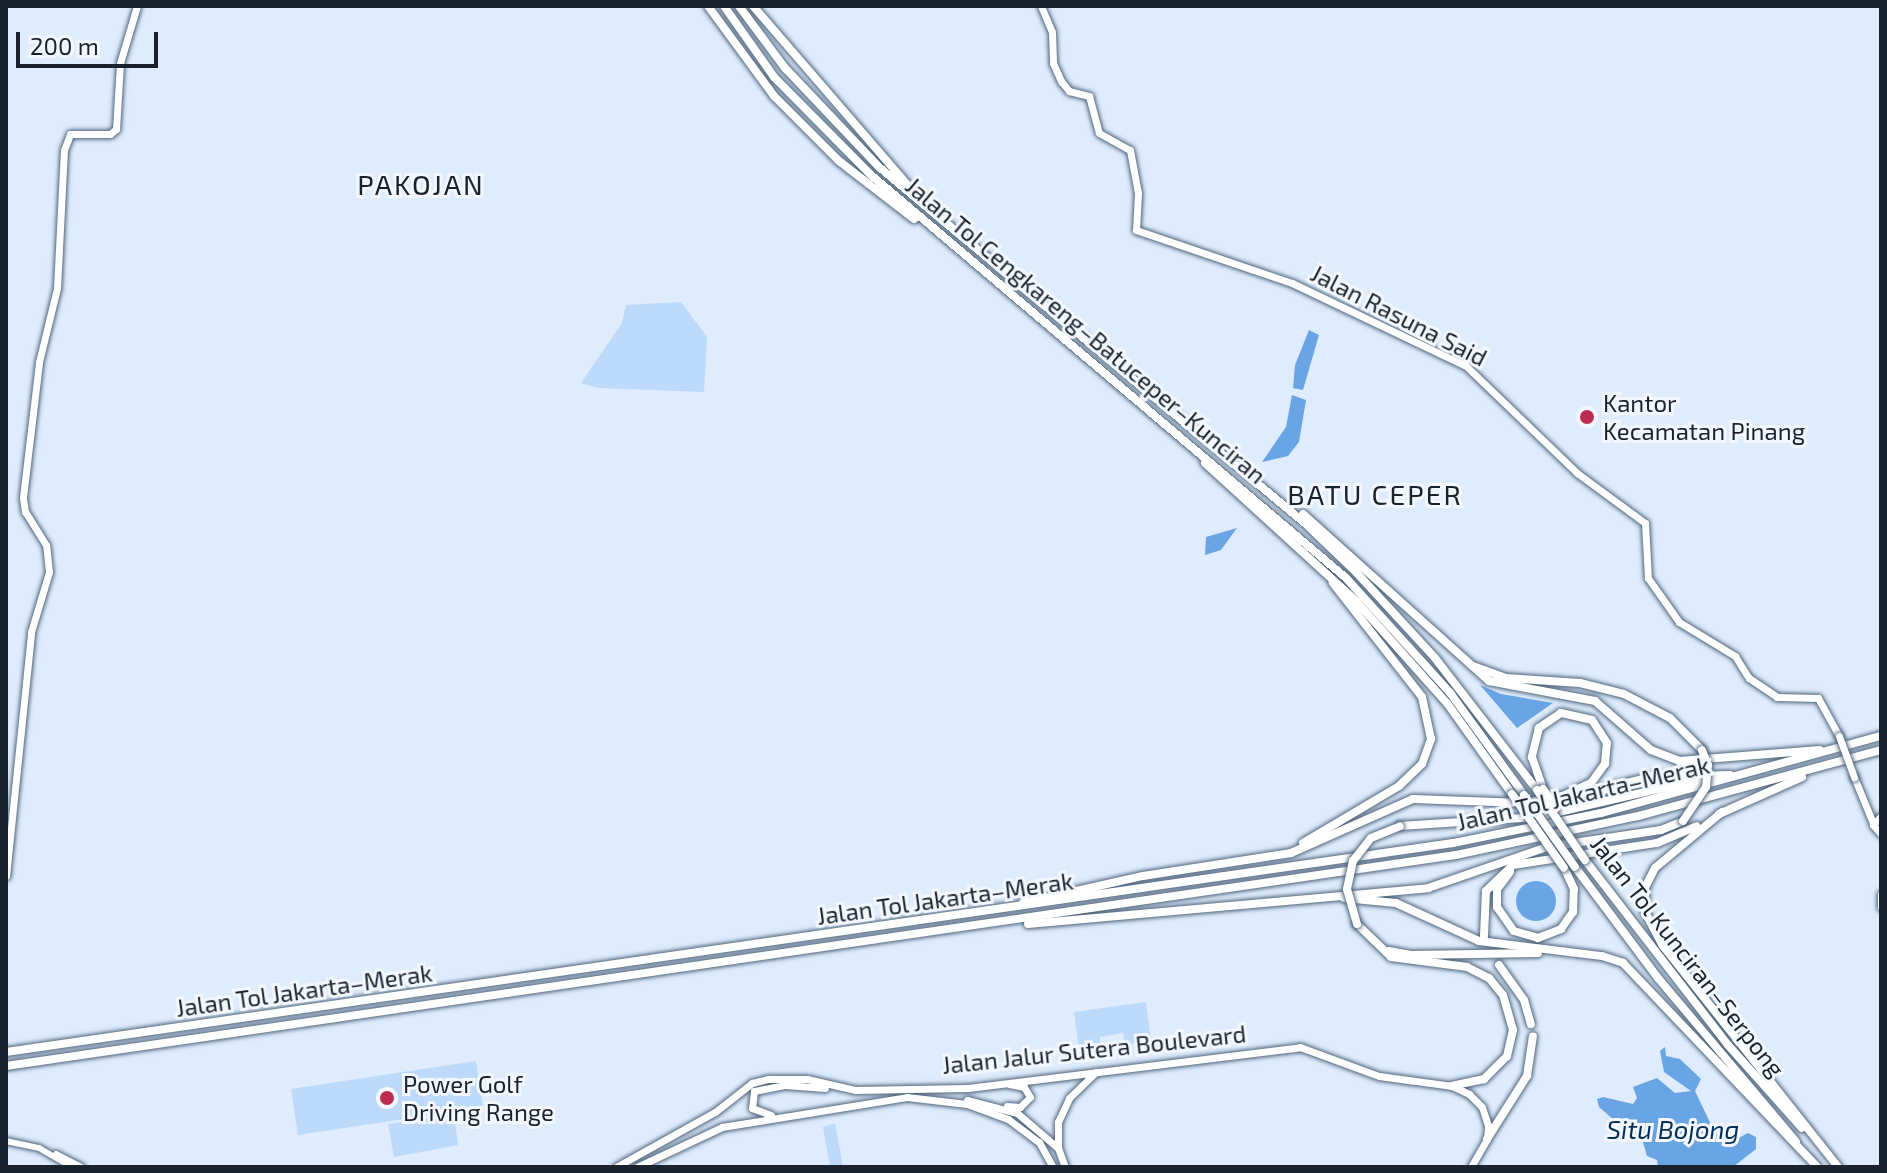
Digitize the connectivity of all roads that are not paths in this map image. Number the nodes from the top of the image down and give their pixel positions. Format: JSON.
{"nodes":[{"id":1,"x":137,"y":6,"type":"edge"},
{"id":2,"x":708,"y":6,"type":"edge"},
{"id":3,"x":724,"y":6,"type":"edge"},
{"id":4,"x":739,"y":6,"type":"edge"},
{"id":5,"x":1041,"y":6,"type":"edge"},
{"id":6,"x":753,"y":7,"type":"edge"},
{"id":7,"x":934,"y":214,"type":"junction"},
{"id":8,"x":938,"y":234,"type":"junction"},
{"id":9,"x":1182,"y":439,"type":"junction"},
{"id":10,"x":1256,"y":482,"type":"junction"},
{"id":11,"x":1328,"y":574,"type":"junction"},
{"id":12,"x":1459,"y":657,"type":"junction"},
{"id":13,"x":1881,"y":736,"type":"edge"},
{"id":14,"x":1839,"y":748,"type":"junction"},
{"id":15,"x":1881,"y":750,"type":"edge"},
{"id":16,"x":1843,"y":761,"type":"junction"},
{"id":17,"x":1767,"y":770,"type":"junction"},
{"id":18,"x":1540,"y":789,"type":"junction"},
{"id":19,"x":1722,"y":812,"type":"junction"},
{"id":20,"x":1881,"y":816,"type":"edge"},
{"id":21,"x":1873,"y":823,"type":"junction"},
{"id":22,"x":1881,"y":834,"type":"edge"},
{"id":23,"x":1274,"y":857,"type":"junction"},
{"id":24,"x":1535,"y":859,"type":"junction"},
{"id":25,"x":6,"y":876,"type":"edge"},
{"id":26,"x":1881,"y":894,"type":"edge"},
{"id":27,"x":1287,"y":899,"type":"junction"},
{"id":28,"x":1881,"y":907,"type":"edge"},
{"id":29,"x":987,"y":912,"type":"junction"},
{"id":30,"x":999,"y":924,"type":"junction"},
{"id":31,"x":1484,"y":936,"type":"dead end"},
{"id":32,"x":1377,"y":946,"type":"junction"},
{"id":33,"x":1580,"y":953,"type":"junction"},
{"id":34,"x":1499,"y":965,"type":"dead end"},
{"id":35,"x":1531,"y":1024,"type":"dead end"},
{"id":36,"x":1533,"y":1036,"type":"dead end"},
{"id":37,"x":6,"y":1052,"type":"edge"},
{"id":38,"x":6,"y":1066,"type":"edge"},
{"id":39,"x":1098,"y":1071,"type":"junction"},
{"id":40,"x":995,"y":1084,"type":"junction"},
{"id":41,"x":1452,"y":1086,"type":"junction"},
{"id":42,"x":831,"y":1088,"type":"junction"},
{"id":43,"x":946,"y":1099,"type":"junction"},
{"id":44,"x":984,"y":1101,"type":"junction"},
{"id":45,"x":777,"y":1116,"type":"junction"},
{"id":46,"x":1487,"y":1139,"type":"junction"},
{"id":47,"x":6,"y":1141,"type":"edge"},
{"id":48,"x":1058,"y":1148,"type":"junction"},
{"id":49,"x":48,"y":1152,"type":"junction"},
{"id":50,"x":72,"y":1167,"type":"edge"},
{"id":51,"x":82,"y":1167,"type":"edge"},
{"id":52,"x":616,"y":1167,"type":"edge"},
{"id":53,"x":637,"y":1167,"type":"edge"},
{"id":54,"x":1053,"y":1167,"type":"edge"},
{"id":55,"x":1065,"y":1167,"type":"edge"},
{"id":56,"x":1471,"y":1167,"type":"edge"},
{"id":57,"x":1817,"y":1167,"type":"edge"},
{"id":58,"x":1838,"y":1167,"type":"edge"}],
"edges":[{"from":1,"to":25,"type":"main road"},
{"from":2,"to":8,"type":"highway"},
{"from":3,"to":8,"type":"highway","name":"Jalan Tol Cengkareng–Batuceper–Kunciran"},
{"from":4,"to":7,"type":"highway","name":"Jalan Tol Cengkareng–Batuceper–Kunciran"},
{"from":5,"to":21,"type":"main road","name":"Jalan Rasuna Said","bridge":true},
{"from":6,"to":7,"type":"highway"},
{"from":7,"to":10,"type":"highway","name":"Jalan Tol Cengkareng–Batuceper–Kunciran"},
{"from":8,"to":9,"type":"highway","name":"Jalan Tol Cengkareng–Batuceper–Kunciran"},
{"from":9,"to":11,"type":"highway"},
{"from":9,"to":57,"type":"highway","name":"Jalan Tol Cengkareng–Batuceper–Kunciran","bridge":true},
{"from":10,"to":12,"type":"highway"},
{"from":10,"to":18,"type":"highway","name":"Jalan Tol Kunciran–Serpong"},
{"from":11,"to":23,"type":"highway"},
{"from":11,"to":24,"type":"highway","bridge":true},
{"from":12,"to":14,"type":"highway"},
{"from":12,"to":27,"type":"highway","bridge":true},
{"from":13,"to":14,"type":"highway","name":"Jalan Tol Jakarta–Merak"},
{"from":14,"to":17,"type":"highway","name":"Jalan Tol Jakarta–Merak"},
{"from":15,"to":16,"type":"highway","name":"Jalan Tol Jakarta–Merak"},
{"from":16,"to":19,"type":"highway"},
{"from":16,"to":30,"type":"highway","name":"Jalan Tol Jakarta–Merak"},
{"from":17,"to":29,"type":"highway","name":"Jalan Tol Jakarta–Merak"},
{"from":17,"to":32,"type":"highway","bridge":true},
{"from":18,"to":23,"type":"highway"},
{"from":18,"to":58,"type":"highway","name":"Jalan Tol Kunciran–Serpong","bridge":true},
{"from":19,"to":24,"type":"highway"},
{"from":19,"to":58,"type":"highway"},
{"from":20,"to":21,"type":"main road"},
{"from":21,"to":22,"type":"main road","name":"Jalan Rasuna Said"},
{"from":23,"to":29,"type":"highway"},
{"from":24,"to":31,"type":"highway"},
{"from":26,"to":28,"type":"main road"},
{"from":27,"to":30,"type":"highway"},
{"from":27,"to":33,"type":"highway"},
{"from":29,"to":37,"type":"highway","name":"Jalan Tol Jakarta–Merak"},
{"from":30,"to":38,"type":"highway","name":"Jalan Tol Jakarta–Merak"},
{"from":32,"to":33,"type":"highway"},
{"from":32,"to":41,"type":"highway"},
{"from":33,"to":57,"type":"highway"},
{"from":34,"to":35,"type":"highway"},
{"from":36,"to":46,"type":"highway"},
{"from":39,"to":40,"type":"main road","name":"Jalan Jalur Sutera Boulevard"},
{"from":39,"to":41,"type":"main road","name":"Jalan Jalur Sutera Boulevard"},
{"from":39,"to":48,"type":"main road"},
{"from":40,"to":42,"type":"main road","name":"Jalan Jalur Sutera Boulevard"},
{"from":40,"to":44,"type":"main road"},
{"from":41,"to":46,"type":"main road"},
{"from":42,"to":45,"type":"main road"},
{"from":42,"to":52,"type":"main road","name":"Jalan Jalur Sutera Boulevard"},
{"from":43,"to":44,"type":"main road"},
{"from":43,"to":45,"type":"main road","name":"Jalan Jalur Sutera Boulevard"},
{"from":43,"to":54,"type":"main road","name":"Jalan Jalur Sutera Boulevard"},
{"from":44,"to":48,"type":"main road"},
{"from":45,"to":53,"type":"main road","name":"Jalan Jalur Sutera Boulevard"},
{"from":46,"to":56,"type":"main road"},
{"from":47,"to":49,"type":"street"},
{"from":48,"to":55,"type":"main road"},
{"from":49,"to":50,"type":"street"},
{"from":49,"to":51,"type":"street"}]}
